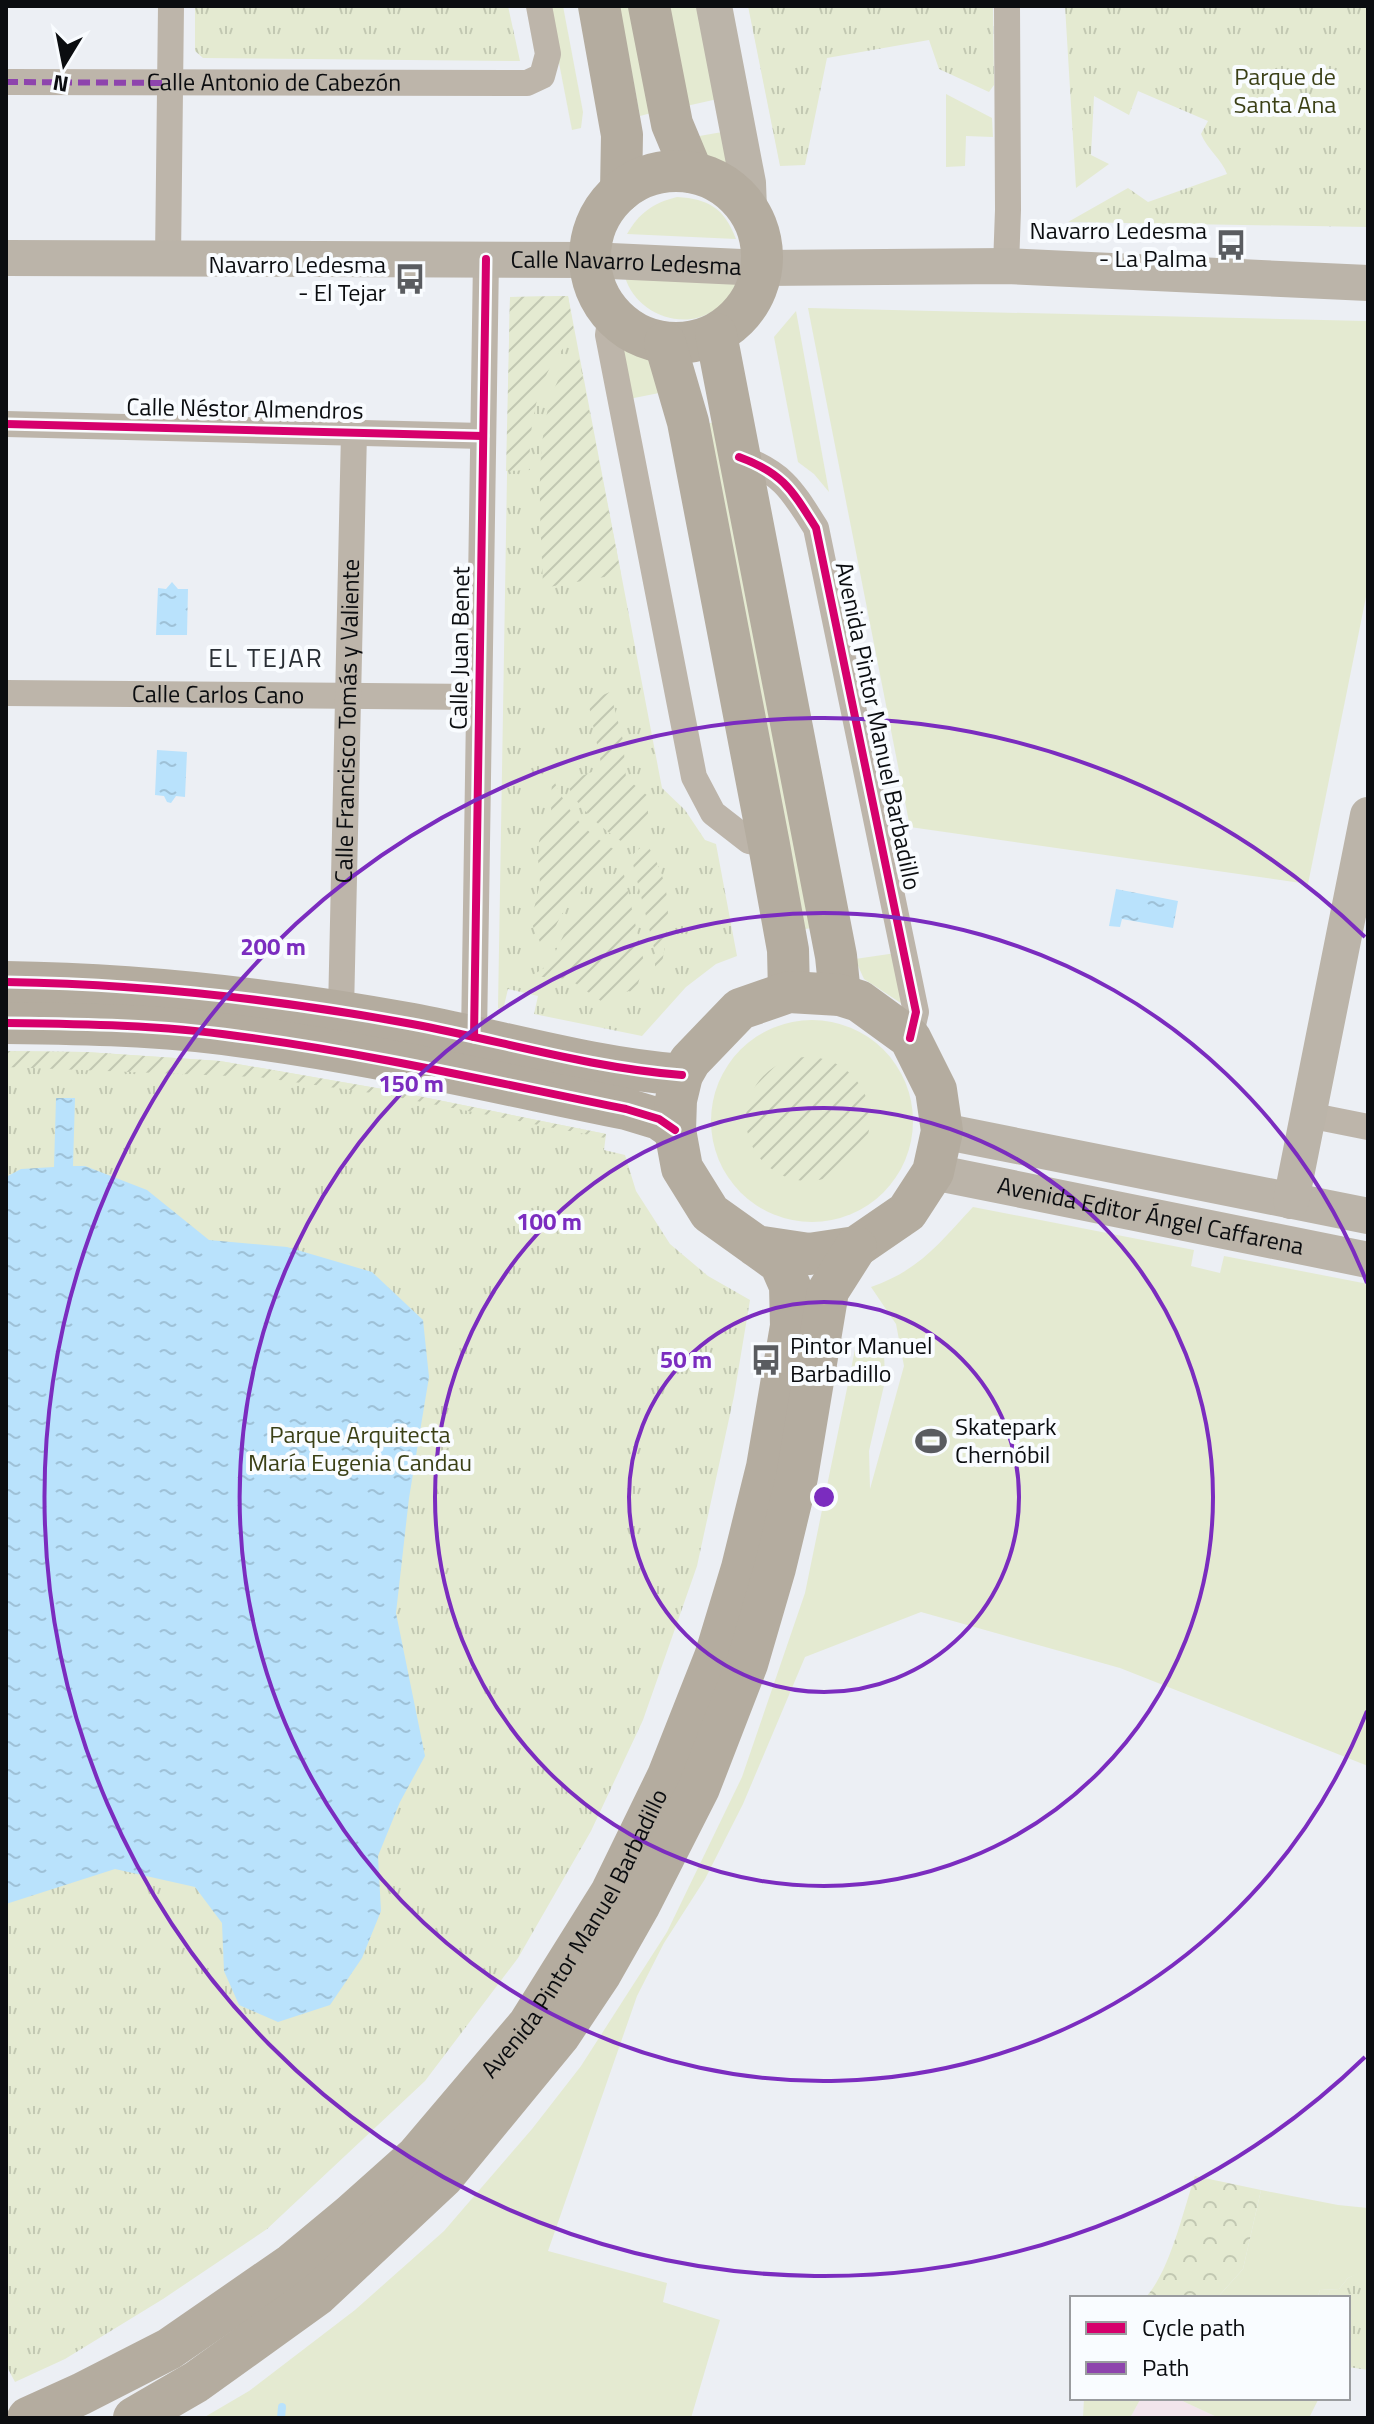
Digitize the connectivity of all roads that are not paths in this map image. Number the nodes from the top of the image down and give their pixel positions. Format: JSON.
{"nodes":[{"id":1,"x":171,"y":6,"type":"edge"},
{"id":2,"x":539,"y":6,"type":"edge"},
{"id":3,"x":599,"y":6,"type":"edge"},
{"id":4,"x":649,"y":6,"type":"edge"},
{"id":5,"x":714,"y":6,"type":"edge"},
{"id":6,"x":1007,"y":6,"type":"edge"},
{"id":7,"x":6,"y":82,"type":"edge"},
{"id":8,"x":170,"y":83,"type":"junction"},
{"id":9,"x":692,"y":172,"type":"junction"},
{"id":10,"x":621,"y":191,"type":"junction"},
{"id":11,"x":749,"y":209,"type":"junction"},
{"id":12,"x":6,"y":258,"type":"edge"},
{"id":13,"x":168,"y":259,"type":"junction"},
{"id":14,"x":486,"y":259,"type":"junction"},
{"id":15,"x":589,"y":260,"type":"junction"},
{"id":16,"x":1006,"y":266,"type":"junction"},
{"id":17,"x":763,"y":268,"type":"junction"},
{"id":18,"x":1368,"y":283,"type":"edge"},
{"id":19,"x":611,"y":315,"type":"junction"},
{"id":20,"x":716,"y":334,"type":"junction"},
{"id":21,"x":665,"y":343,"type":"junction"},
{"id":22,"x":6,"y":424,"type":"edge"},
{"id":23,"x":354,"y":432,"type":"junction"},
{"id":24,"x":483,"y":436,"type":"junction"},
{"id":25,"x":739,"y":457,"type":"junction"},
{"id":26,"x":6,"y":693,"type":"edge"},
{"id":27,"x":348,"y":696,"type":"junction"},
{"id":28,"x":479,"y":697,"type":"junction"},
{"id":29,"x":1368,"y":815,"type":"edge"},
{"id":30,"x":769,"y":845,"type":"junction"},
{"id":31,"x":6,"y":982,"type":"edge"},
{"id":32,"x":789,"y":992,"type":"junction"},
{"id":33,"x":840,"y":995,"type":"junction"},
{"id":34,"x":341,"y":1011,"type":"junction"},
{"id":35,"x":6,"y":1023,"type":"edge"},
{"id":36,"x":474,"y":1037,"type":"junction"},
{"id":37,"x":910,"y":1038,"type":"junction"},
{"id":38,"x":682,"y":1075,"type":"junction"},
{"id":39,"x":1308,"y":1115,"type":"junction"},
{"id":40,"x":1368,"y":1127,"type":"edge"},
{"id":41,"x":675,"y":1130,"type":"junction"},
{"id":42,"x":942,"y":1131,"type":"junction"},
{"id":43,"x":933,"y":1172,"type":"junction"},
{"id":44,"x":1291,"y":1201,"type":"junction"},
{"id":45,"x":1368,"y":1216,"type":"edge"},
{"id":46,"x":756,"y":1246,"type":"junction"},
{"id":47,"x":856,"y":1247,"type":"junction"},
{"id":48,"x":1368,"y":1260,"type":"edge"},
{"id":49,"x":28,"y":2418,"type":"edge"},
{"id":50,"x":134,"y":2418,"type":"edge"}],
"edges":[{"from":1,"to":8,"type":"street"},
{"from":2,"to":8,"type":"street","name":"Calle Antonio de Cabezón"},
{"from":3,"to":10,"type":"main road"},
{"from":4,"to":9,"type":"main road"},
{"from":5,"to":11,"type":"main road"},
{"from":6,"to":16,"type":"street"},
{"from":7,"to":8,"type":"street","name":"Calle Antonio de Cabezón"},
{"from":8,"to":13,"type":"street"},
{"from":9,"to":10,"type":"main road"},
{"from":9,"to":11,"type":"main road"},
{"from":10,"to":15,"type":"main road"},
{"from":11,"to":17,"type":"main road"},
{"from":12,"to":13,"type":"main road","name":"Calle Navarro Ledesma"},
{"from":13,"to":14,"type":"main road","name":"Calle Navarro Ledesma"},
{"from":14,"to":15,"type":"main road","name":"Calle Navarro Ledesma"},
{"from":14,"to":24,"type":"street","name":"Calle Juan Benet"},
{"from":15,"to":17,"type":"main road","name":"Calle Navarro Ledesma"},
{"from":15,"to":19,"type":"main road"},
{"from":16,"to":17,"type":"main road","name":"Calle Navarro Ledesma"},
{"from":16,"to":18,"type":"main road","name":"Calle Navarro Ledesma"},
{"from":17,"to":20,"type":"main road"},
{"from":19,"to":21,"type":"main road"},
{"from":19,"to":30,"type":"street"},
{"from":20,"to":21,"type":"main road"},
{"from":20,"to":25,"type":"main road"},
{"from":21,"to":30,"type":"main road"},
{"from":22,"to":23,"type":"street","name":"Calle Néstor Almendros"},
{"from":23,"to":24,"type":"street","name":"Calle Néstor Almendros"},
{"from":23,"to":27,"type":"street","name":"Calle Francisco Tomás y Valiente"},
{"from":24,"to":28,"type":"street","name":"Calle Juan Benet"},
{"from":25,"to":33,"type":"main road"},
{"from":25,"to":37,"type":"street","name":"Avenida Pintor Manuel Barbadillo"},
{"from":26,"to":27,"type":"street","name":"Calle Carlos Cano"},
{"from":27,"to":28,"type":"street","name":"Calle Carlos Cano"},
{"from":27,"to":34,"type":"street","name":"Calle Francisco Tomás y Valiente"},
{"from":28,"to":36,"type":"street","name":"Calle Juan Benet"},
{"from":29,"to":39,"type":"main road"},
{"from":30,"to":32,"type":"main road"},
{"from":31,"to":34,"type":"main road"},
{"from":32,"to":33,"type":"main road"},
{"from":32,"to":38,"type":"main road"},
{"from":33,"to":37,"type":"main road"},
{"from":34,"to":36,"type":"main road"},
{"from":35,"to":41,"type":"main road"},
{"from":36,"to":38,"type":"main road"},
{"from":37,"to":42,"type":"main road"},
{"from":38,"to":41,"type":"main road"},
{"from":39,"to":40,"type":"street"},
{"from":39,"to":44,"type":"main road"},
{"from":41,"to":46,"type":"main road"},
{"from":42,"to":43,"type":"main road"},
{"from":42,"to":44,"type":"main road","name":"Avenida Editor Ángel Caffarena"},
{"from":43,"to":47,"type":"main road"},
{"from":43,"to":48,"type":"main road","name":"Avenida Editor Ángel Caffarena"},
{"from":44,"to":45,"type":"main road","name":"Avenida Editor Ángel Caffarena"},
{"from":46,"to":47,"type":"main road"},
{"from":46,"to":49,"type":"main road","name":"Avenida Pintor Manuel Barbadillo"},
{"from":47,"to":50,"type":"main road","name":"Avenida Pintor Manuel Barbadillo"}]}
